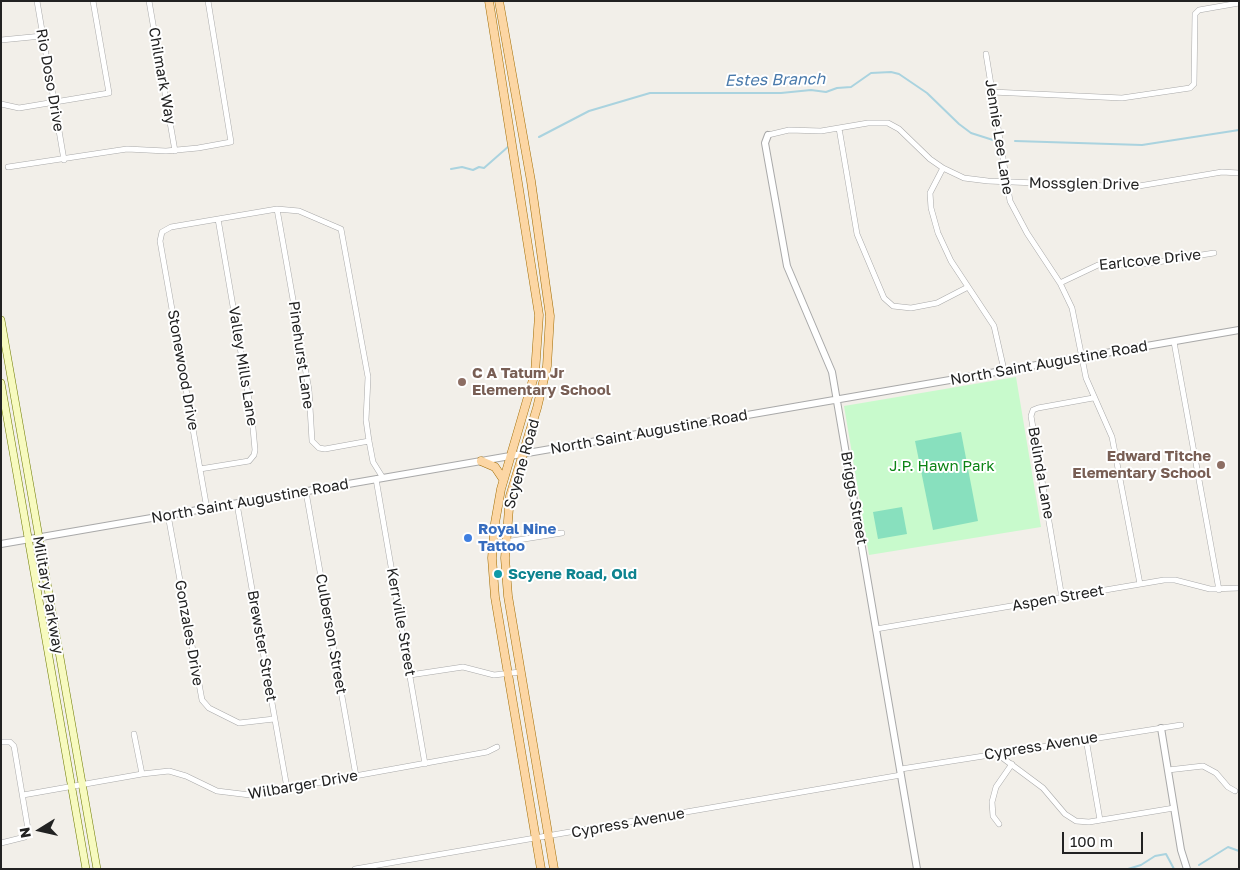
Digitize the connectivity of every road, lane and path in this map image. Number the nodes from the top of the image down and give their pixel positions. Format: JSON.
{"nodes":[{"id":1,"x":37,"y":1,"type":"edge"},
{"id":2,"x":93,"y":1,"type":"edge"},
{"id":3,"x":149,"y":1,"type":"edge"},
{"id":4,"x":208,"y":1,"type":"edge"},
{"id":5,"x":489,"y":1,"type":"edge"},
{"id":6,"x":499,"y":1,"type":"edge"},
{"id":7,"x":1239,"y":3,"type":"edge"},
{"id":8,"x":42,"y":36,"type":"junction"},
{"id":9,"x":1,"y":40,"type":"edge"},
{"id":10,"x":986,"y":54,"type":"dead end"},
{"id":11,"x":992,"y":92,"type":"junction"},
{"id":12,"x":1,"y":104,"type":"edge"},
{"id":13,"x":54,"y":104,"type":"junction"},
{"id":14,"x":839,"y":128,"type":"junction"},
{"id":15,"x":768,"y":135,"type":"joint"},
{"id":16,"x":176,"y":151,"type":"junction"},
{"id":17,"x":64,"y":160,"type":"junction"},
{"id":18,"x":8,"y":167,"type":"dead end"},
{"id":19,"x":943,"y":168,"type":"junction"},
{"id":20,"x":1239,"y":173,"type":"edge"},
{"id":21,"x":1006,"y":182,"type":"junction"},
{"id":22,"x":277,"y":209,"type":"junction"},
{"id":23,"x":218,"y":219,"type":"junction"},
{"id":24,"x":1214,"y":253,"type":"dead end"},
{"id":25,"x":1060,"y":283,"type":"junction"},
{"id":26,"x":968,"y":287,"type":"junction"},
{"id":27,"x":1,"y":320,"type":"edge"},
{"id":28,"x":1239,"y":330,"type":"edge"},
{"id":29,"x":2,"y":332,"type":"edge"},
{"id":30,"x":1174,"y":342,"type":"junction"},
{"id":31,"x":1082,"y":357,"type":"junction"},
{"id":32,"x":1004,"y":370,"type":"junction"},
{"id":33,"x":1,"y":383,"type":"edge"},
{"id":34,"x":1093,"y":398,"type":"junction"},
{"id":35,"x":837,"y":400,"type":"junction"},
{"id":36,"x":369,"y":441,"type":"junction"},
{"id":37,"x":523,"y":454,"type":"junction"},
{"id":38,"x":510,"y":456,"type":"junction"},
{"id":39,"x":481,"y":461,"type":"junction"},
{"id":40,"x":27,"y":465,"type":"junction"},
{"id":41,"x":16,"y":466,"type":"junction"},
{"id":42,"x":200,"y":469,"type":"junction"},
{"id":43,"x":380,"y":479,"type":"junction"},
{"id":44,"x":503,"y":479,"type":"junction"},
{"id":45,"x":306,"y":492,"type":"junction"},
{"id":46,"x":237,"y":504,"type":"junction"},
{"id":47,"x":207,"y":509,"type":"junction"},
{"id":48,"x":168,"y":515,"type":"junction"},
{"id":49,"x":562,"y":533,"type":"dead end"},
{"id":50,"x":38,"y":538,"type":"junction"},
{"id":51,"x":29,"y":540,"type":"junction"},
{"id":52,"x":493,"y":542,"type":"junction"},
{"id":53,"x":505,"y":542,"type":"junction"},
{"id":54,"x":1,"y":544,"type":"edge"},
{"id":55,"x":1140,"y":584,"type":"junction"},
{"id":56,"x":1239,"y":588,"type":"edge"},
{"id":57,"x":1219,"y":590,"type":"junction"},
{"id":58,"x":1062,"y":598,"type":"junction"},
{"id":59,"x":876,"y":629,"type":"junction"},
{"id":60,"x":520,"y":672,"type":"junction"},
{"id":61,"x":508,"y":674,"type":"junction"},
{"id":62,"x":410,"y":675,"type":"junction"},
{"id":63,"x":274,"y":719,"type":"junction"},
{"id":64,"x":1181,"y":725,"type":"dead end"},
{"id":65,"x":1161,"y":728,"type":"junction"},
{"id":66,"x":134,"y":734,"type":"dead end"},
{"id":67,"x":1086,"y":739,"type":"junction"},
{"id":68,"x":1,"y":742,"type":"edge"},
{"id":69,"x":497,"y":747,"type":"dead end"},
{"id":70,"x":996,"y":753,"type":"junction"},
{"id":71,"x":425,"y":764,"type":"junction"},
{"id":72,"x":1012,"y":764,"type":"junction"},
{"id":73,"x":1168,"y":770,"type":"junction"},
{"id":74,"x":901,"y":772,"type":"junction"},
{"id":75,"x":142,"y":774,"type":"junction"},
{"id":76,"x":356,"y":776,"type":"junction"},
{"id":77,"x":82,"y":785,"type":"junction"},
{"id":78,"x":72,"y":786,"type":"junction"},
{"id":79,"x":287,"y":788,"type":"junction"},
{"id":80,"x":1235,"y":791,"type":"dead end"},
{"id":81,"x":23,"y":795,"type":"junction"},
{"id":82,"x":1174,"y":808,"type":"junction"},
{"id":83,"x":1100,"y":820,"type":"junction"},
{"id":84,"x":999,"y":824,"type":"dead end"},
{"id":85,"x":548,"y":836,"type":"junction"},
{"id":86,"x":536,"y":837,"type":"junction"},
{"id":87,"x":1,"y":843,"type":"edge"},
{"id":88,"x":86,"y":869,"type":"edge"},
{"id":89,"x":97,"y":869,"type":"edge"},
{"id":90,"x":355,"y":869,"type":"edge"},
{"id":91,"x":541,"y":869,"type":"edge"},
{"id":92,"x":554,"y":869,"type":"edge"},
{"id":93,"x":917,"y":869,"type":"edge"},
{"id":94,"x":1187,"y":869,"type":"edge"}],
"edges":[{"from":1,"to":8,"type":"street","name":"Rio Doso Drive"},
{"from":2,"to":13,"type":"street"},
{"from":3,"to":16,"type":"street","name":"Chilmark Way"},
{"from":4,"to":16,"type":"street"},
{"from":5,"to":38,"type":"main road","name":"Scyene Road"},
{"from":6,"to":37,"type":"main road","name":"Scyene Road"},
{"from":7,"to":11,"type":"street"},
{"from":8,"to":9,"type":"street"},
{"from":8,"to":13,"type":"street","name":"Rio Doso Drive"},
{"from":10,"to":11,"type":"street","name":"Jennie Lee Lane"},
{"from":11,"to":21,"type":"street","name":"Jennie Lee Lane"},
{"from":12,"to":13,"type":"street"},
{"from":13,"to":17,"type":"street","name":"Rio Doso Drive"},
{"from":14,"to":15,"type":"street","name":"Mossglen Drive"},
{"from":14,"to":19,"type":"street","name":"Mossglen Drive"},
{"from":14,"to":26,"type":"street"},
{"from":15,"to":35,"type":"street","name":"Briggs Street"},
{"from":16,"to":17,"type":"street"},
{"from":17,"to":18,"type":"street"},
{"from":19,"to":21,"type":"street","name":"Mossglen Drive"},
{"from":19,"to":26,"type":"street"},
{"from":20,"to":21,"type":"street","name":"Mossglen Drive"},
{"from":21,"to":25,"type":"street","name":"Jennie Lee Lane"},
{"from":22,"to":23,"type":"street"},
{"from":22,"to":36,"type":"street","name":"Kerrville Street"},
{"from":22,"to":36,"type":"street","name":"Pinehurst Lane"},
{"from":23,"to":42,"type":"street","name":"Valley Mills Lane"},
{"from":23,"to":42,"type":"street","name":"Stonewood Drive"},
{"from":24,"to":25,"type":"street","name":"Earlcove Drive"},
{"from":25,"to":31,"type":"street","name":"Jennie Lee Lane"},
{"from":26,"to":32,"type":"street"},
{"from":27,"to":29,"type":"main road","name":"Military Parkway"},
{"from":28,"to":30,"type":"street","name":"North Saint Augustine Road"},
{"from":29,"to":40,"type":"main road","name":"Military Parkway"},
{"from":30,"to":31,"type":"street","name":"North Saint Augustine Road"},
{"from":30,"to":57,"type":"street"},
{"from":31,"to":32,"type":"street","name":"North Saint Augustine Road"},
{"from":31,"to":34,"type":"street","name":"Jennie Lee Lane"},
{"from":32,"to":35,"type":"street","name":"North Saint Augustine Road"},
{"from":33,"to":41,"type":"main road","name":"Military Parkway"},
{"from":34,"to":55,"type":"street","name":"Jennie Lee Lane"},
{"from":34,"to":58,"type":"street","name":"Belinda Lane"},
{"from":35,"to":37,"type":"street","name":"North Saint Augustine Road"},
{"from":35,"to":59,"type":"street","name":"Briggs Street"},
{"from":36,"to":43,"type":"street","name":"Kerrville Street"},
{"from":37,"to":38,"type":"street","name":"North Saint Augustine Road"},
{"from":37,"to":53,"type":"main road","name":"Scyene Road"},
{"from":38,"to":39,"type":"street","name":"North Saint Augustine Road"},
{"from":38,"to":44,"type":"main road","name":"Scyene Road"},
{"from":39,"to":43,"type":"street","name":"North Saint Augustine Road"},
{"from":39,"to":44,"type":"main road"},
{"from":40,"to":41,"type":"main road"},
{"from":40,"to":50,"type":"main road","name":"Military Parkway"},
{"from":41,"to":51,"type":"main road","name":"Military Parkway"},
{"from":42,"to":47,"type":"street","name":"Stonewood Drive"},
{"from":43,"to":45,"type":"street","name":"North Saint Augustine Road"},
{"from":43,"to":62,"type":"street","name":"Kerrville Street"},
{"from":44,"to":52,"type":"main road","name":"Scyene Road"},
{"from":45,"to":46,"type":"street","name":"North Saint Augustine Road"},
{"from":45,"to":76,"type":"street","name":"Culberson Street"},
{"from":46,"to":47,"type":"street","name":"North Saint Augustine Road"},
{"from":46,"to":63,"type":"street","name":"Brewster Street"},
{"from":47,"to":48,"type":"street","name":"North Saint Augustine Road"},
{"from":48,"to":50,"type":"street","name":"North Saint Augustine Road"},
{"from":48,"to":63,"type":"street","name":"Gonzales Drive"},
{"from":49,"to":53,"type":"street"},
{"from":50,"to":51,"type":"street","name":"North Saint Augustine Road"},
{"from":50,"to":77,"type":"main road","name":"Military Parkway"},
{"from":51,"to":54,"type":"street","name":"North Saint Augustine Road"},
{"from":51,"to":78,"type":"main road","name":"Military Parkway"},
{"from":52,"to":53,"type":"street"},
{"from":52,"to":61,"type":"main road","name":"Scyene Road"},
{"from":53,"to":60,"type":"main road","name":"Scyene Road"},
{"from":55,"to":57,"type":"street","name":"Aspen Street"},
{"from":55,"to":58,"type":"street","name":"Aspen Street"},
{"from":56,"to":57,"type":"street","name":"Aspen Street"},
{"from":58,"to":59,"type":"street","name":"Aspen Street"},
{"from":59,"to":74,"type":"street","name":"Briggs Street"},
{"from":60,"to":61,"type":"street"},
{"from":60,"to":85,"type":"main road","name":"Scyene Road"},
{"from":61,"to":62,"type":"street"},
{"from":61,"to":86,"type":"main road","name":"Scyene Road"},
{"from":62,"to":71,"type":"street","name":"Kerrville Street"},
{"from":63,"to":79,"type":"street","name":"Brewster Street"},
{"from":64,"to":65,"type":"street","name":"Cypress Avenue"},
{"from":65,"to":67,"type":"street","name":"Cypress Avenue"},
{"from":65,"to":73,"type":"street"},
{"from":66,"to":75,"type":"street"},
{"from":67,"to":70,"type":"street","name":"Cypress Avenue"},
{"from":67,"to":83,"type":"street"},
{"from":68,"to":81,"type":"street"},
{"from":69,"to":71,"type":"street","name":"Wilbarger Drive"},
{"from":70,"to":72,"type":"street"},
{"from":70,"to":74,"type":"street","name":"Cypress Avenue"},
{"from":71,"to":76,"type":"street","name":"Wilbarger Drive"},
{"from":72,"to":83,"type":"street"},
{"from":72,"to":84,"type":"street"},
{"from":73,"to":80,"type":"street"},
{"from":73,"to":82,"type":"street"},
{"from":74,"to":85,"type":"street","name":"Cypress Avenue"},
{"from":74,"to":93,"type":"street","name":"Briggs Street"},
{"from":75,"to":77,"type":"street","name":"Wilbarger Drive"},
{"from":75,"to":79,"type":"street","name":"Wilbarger Drive"},
{"from":76,"to":79,"type":"street","name":"Wilbarger Drive"},
{"from":77,"to":78,"type":"street","name":"Wilbarger Drive"},
{"from":77,"to":89,"type":"main road","name":"Military Parkway"},
{"from":78,"to":81,"type":"street","name":"Wilbarger Drive"},
{"from":78,"to":88,"type":"main road","name":"Military Parkway"},
{"from":81,"to":87,"type":"street"},
{"from":82,"to":83,"type":"street"},
{"from":82,"to":94,"type":"street"},
{"from":85,"to":86,"type":"street","name":"Cypress Avenue"},
{"from":85,"to":92,"type":"main road","name":"Scyene Road"},
{"from":86,"to":90,"type":"street","name":"Cypress Avenue"},
{"from":86,"to":91,"type":"main road","name":"Scyene Road"}]}
